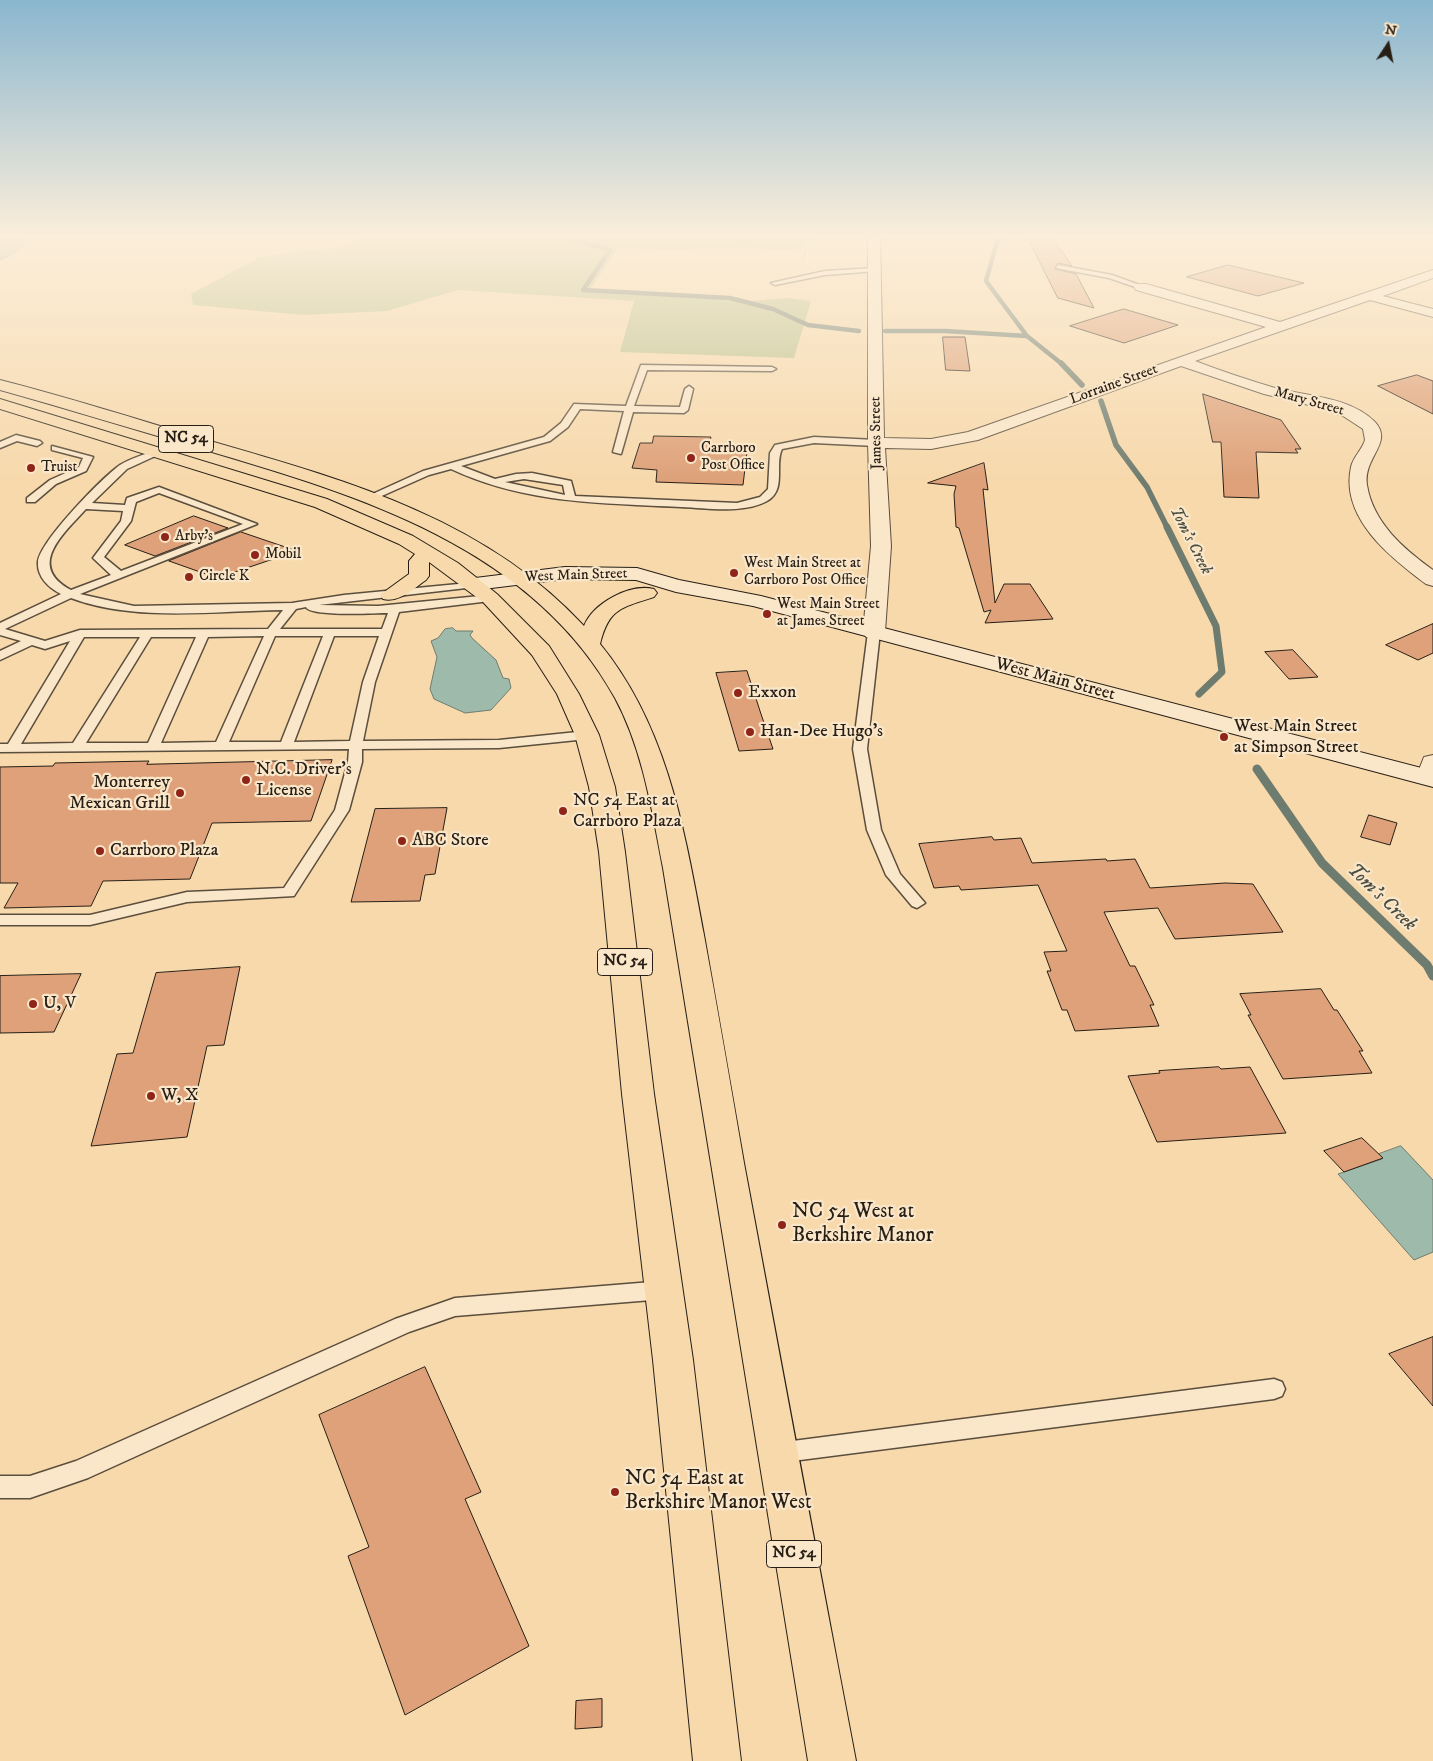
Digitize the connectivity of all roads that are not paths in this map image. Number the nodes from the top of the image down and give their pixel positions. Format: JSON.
{"nodes":[{"id":1,"x":876,"y":316,"type":"edge"},
{"id":2,"x":1243,"y":316,"type":"edge"},
{"id":3,"x":1311,"y":316,"type":"edge"},
{"id":4,"x":1281,"y":327,"type":"junction"},
{"id":5,"x":1180,"y":361,"type":"junction"},
{"id":6,"x":772,"y":369,"type":"dead end"},
{"id":7,"x":0,"y":385,"type":"edge"},
{"id":8,"x":689,"y":389,"type":"dead end"},
{"id":9,"x":0,"y":404,"type":"edge"},
{"id":10,"x":628,"y":409,"type":"junction"},
{"id":11,"x":684,"y":410,"type":"junction"},
{"id":12,"x":682,"y":421,"type":"dead end"},
{"id":13,"x":37,"y":443,"type":"dead end"},
{"id":14,"x":876,"y":443,"type":"junction"},
{"id":15,"x":0,"y":445,"type":"edge"},
{"id":16,"x":54,"y":448,"type":"dead end"},
{"id":17,"x":159,"y":452,"type":"junction"},
{"id":18,"x":618,"y":452,"type":"dead end"},
{"id":19,"x":450,"y":465,"type":"junction"},
{"id":20,"x":495,"y":482,"type":"junction"},
{"id":21,"x":372,"y":496,"type":"junction"},
{"id":22,"x":571,"y":499,"type":"junction"},
{"id":23,"x":31,"y":500,"type":"dead end"},
{"id":24,"x":84,"y":506,"type":"junction"},
{"id":25,"x":129,"y":508,"type":"junction"},
{"id":26,"x":428,"y":552,"type":"junction"},
{"id":27,"x":120,"y":576,"type":"junction"},
{"id":28,"x":519,"y":577,"type":"junction"},
{"id":29,"x":1433,"y":580,"type":"edge"},
{"id":30,"x":676,"y":586,"type":"junction"},
{"id":31,"x":483,"y":591,"type":"junction"},
{"id":32,"x":537,"y":593,"type":"junction"},
{"id":33,"x":646,"y":593,"type":"junction"},
{"id":34,"x":71,"y":594,"type":"junction"},
{"id":35,"x":393,"y":601,"type":"junction"},
{"id":36,"x":292,"y":606,"type":"junction"},
{"id":37,"x":0,"y":629,"type":"edge"},
{"id":38,"x":330,"y":632,"type":"junction"},
{"id":39,"x":385,"y":632,"type":"junction"},
{"id":40,"x":874,"y":632,"type":"junction"},
{"id":41,"x":148,"y":633,"type":"junction"},
{"id":42,"x":204,"y":633,"type":"junction"},
{"id":43,"x":271,"y":633,"type":"junction"},
{"id":44,"x":80,"y":634,"type":"junction"},
{"id":45,"x":32,"y":641,"type":"junction"},
{"id":46,"x":589,"y":645,"type":"junction"},
{"id":47,"x":14,"y":650,"type":"junction"},
{"id":48,"x":0,"y":656,"type":"edge"},
{"id":49,"x":0,"y":670,"type":"edge"},
{"id":50,"x":587,"y":735,"type":"junction"},
{"id":51,"x":356,"y":745,"type":"junction"},
{"id":52,"x":152,"y":746,"type":"junction"},
{"id":53,"x":221,"y":746,"type":"junction"},
{"id":54,"x":286,"y":746,"type":"junction"},
{"id":55,"x":77,"y":747,"type":"junction"},
{"id":56,"x":6,"y":748,"type":"edge"},
{"id":57,"x":1431,"y":773,"type":"edge"},
{"id":58,"x":917,"y":903,"type":"dead end"},
{"id":59,"x":0,"y":920,"type":"edge"},
{"id":60,"x":664,"y":1290,"type":"junction"},
{"id":61,"x":1274,"y":1389,"type":"dead end"},
{"id":62,"x":776,"y":1453,"type":"junction"},
{"id":63,"x":0,"y":1487,"type":"edge"},
{"id":64,"x":717,"y":1761,"type":"edge"},
{"id":65,"x":832,"y":1761,"type":"edge"}],
"edges":[{"from":1,"to":14,"type":"street","name":"James Street"},
{"from":2,"to":4,"type":"street"},
{"from":3,"to":4,"type":"street","name":"Lorraine Street"},
{"from":4,"to":5,"type":"street","name":"Lorraine Street"},
{"from":5,"to":14,"type":"street","name":"Lorraine Street"},
{"from":5,"to":29,"type":"street","name":"Mary Street"},
{"from":6,"to":10,"type":"lane"},
{"from":7,"to":21,"type":"highway","number":"NC 54"},
{"from":8,"to":11,"type":"lane"},
{"from":9,"to":17,"type":"highway","number":"NC 54"},
{"from":10,"to":11,"type":"lane"},
{"from":10,"to":18,"type":"lane"},
{"from":10,"to":19,"type":"lane"},
{"from":11,"to":12,"type":"lane"},
{"from":13,"to":15,"type":"lane"},
{"from":14,"to":22,"type":"lane"},
{"from":14,"to":40,"type":"street","name":"James Street"},
{"from":16,"to":23,"type":"lane"},
{"from":17,"to":24,"type":"lane"},
{"from":17,"to":26,"type":"highway","number":"NC 54"},
{"from":19,"to":20,"type":"lane"},
{"from":19,"to":21,"type":"lane"},
{"from":20,"to":22,"type":"lane"},
{"from":20,"to":22,"type":"lane"},
{"from":21,"to":28,"type":"highway","number":"NC 54"},
{"from":24,"to":25,"type":"lane"},
{"from":24,"to":34,"type":"lane"},
{"from":25,"to":27,"type":"lane"},
{"from":25,"to":27,"type":"lane"},
{"from":26,"to":31,"type":"highway","number":"NC 54"},
{"from":26,"to":35,"type":"highway"},
{"from":27,"to":34,"type":"lane"},
{"from":28,"to":30,"type":"street","name":"West Main Street"},
{"from":28,"to":31,"type":"street","name":"West Main Street"},
{"from":28,"to":32,"type":"highway","number":"NC 54"},
{"from":30,"to":33,"type":"street","name":"West Main Street"},
{"from":30,"to":40,"type":"street","name":"West Main Street"},
{"from":31,"to":32,"type":"street","name":"West Main Street"},
{"from":31,"to":35,"type":"lane"},
{"from":31,"to":35,"type":"lane"},
{"from":31,"to":50,"type":"highway","number":"NC 54"},
{"from":32,"to":33,"type":"street","name":"West Main Street"},
{"from":32,"to":46,"type":"highway","number":"NC 54"},
{"from":33,"to":46,"type":"highway"},
{"from":34,"to":36,"type":"lane"},
{"from":34,"to":37,"type":"lane"},
{"from":35,"to":36,"type":"lane"},
{"from":35,"to":39,"type":"lane"},
{"from":36,"to":43,"type":"lane"},
{"from":37,"to":45,"type":"lane"},
{"from":38,"to":39,"type":"lane"},
{"from":38,"to":43,"type":"lane"},
{"from":38,"to":54,"type":"lane"},
{"from":39,"to":51,"type":"lane"},
{"from":40,"to":57,"type":"street","name":"West Main Street"},
{"from":40,"to":58,"type":"lane"},
{"from":41,"to":42,"type":"lane"},
{"from":41,"to":44,"type":"lane"},
{"from":41,"to":55,"type":"lane"},
{"from":42,"to":43,"type":"lane"},
{"from":42,"to":52,"type":"lane"},
{"from":43,"to":53,"type":"lane"},
{"from":44,"to":45,"type":"lane"},
{"from":44,"to":56,"type":"lane"},
{"from":45,"to":47,"type":"lane"},
{"from":46,"to":62,"type":"highway","number":"NC 54"},
{"from":47,"to":48,"type":"lane"},
{"from":47,"to":49,"type":"lane"},
{"from":50,"to":51,"type":"lane"},
{"from":50,"to":60,"type":"highway","number":"NC 54"},
{"from":51,"to":54,"type":"lane"},
{"from":51,"to":59,"type":"lane"},
{"from":52,"to":53,"type":"lane"},
{"from":52,"to":55,"type":"lane"},
{"from":53,"to":54,"type":"lane"},
{"from":55,"to":56,"type":"lane"},
{"from":60,"to":63,"type":"lane"},
{"from":60,"to":64,"type":"highway","number":"NC 54"},
{"from":61,"to":62,"type":"lane"},
{"from":62,"to":65,"type":"highway","number":"NC 54"}]}
